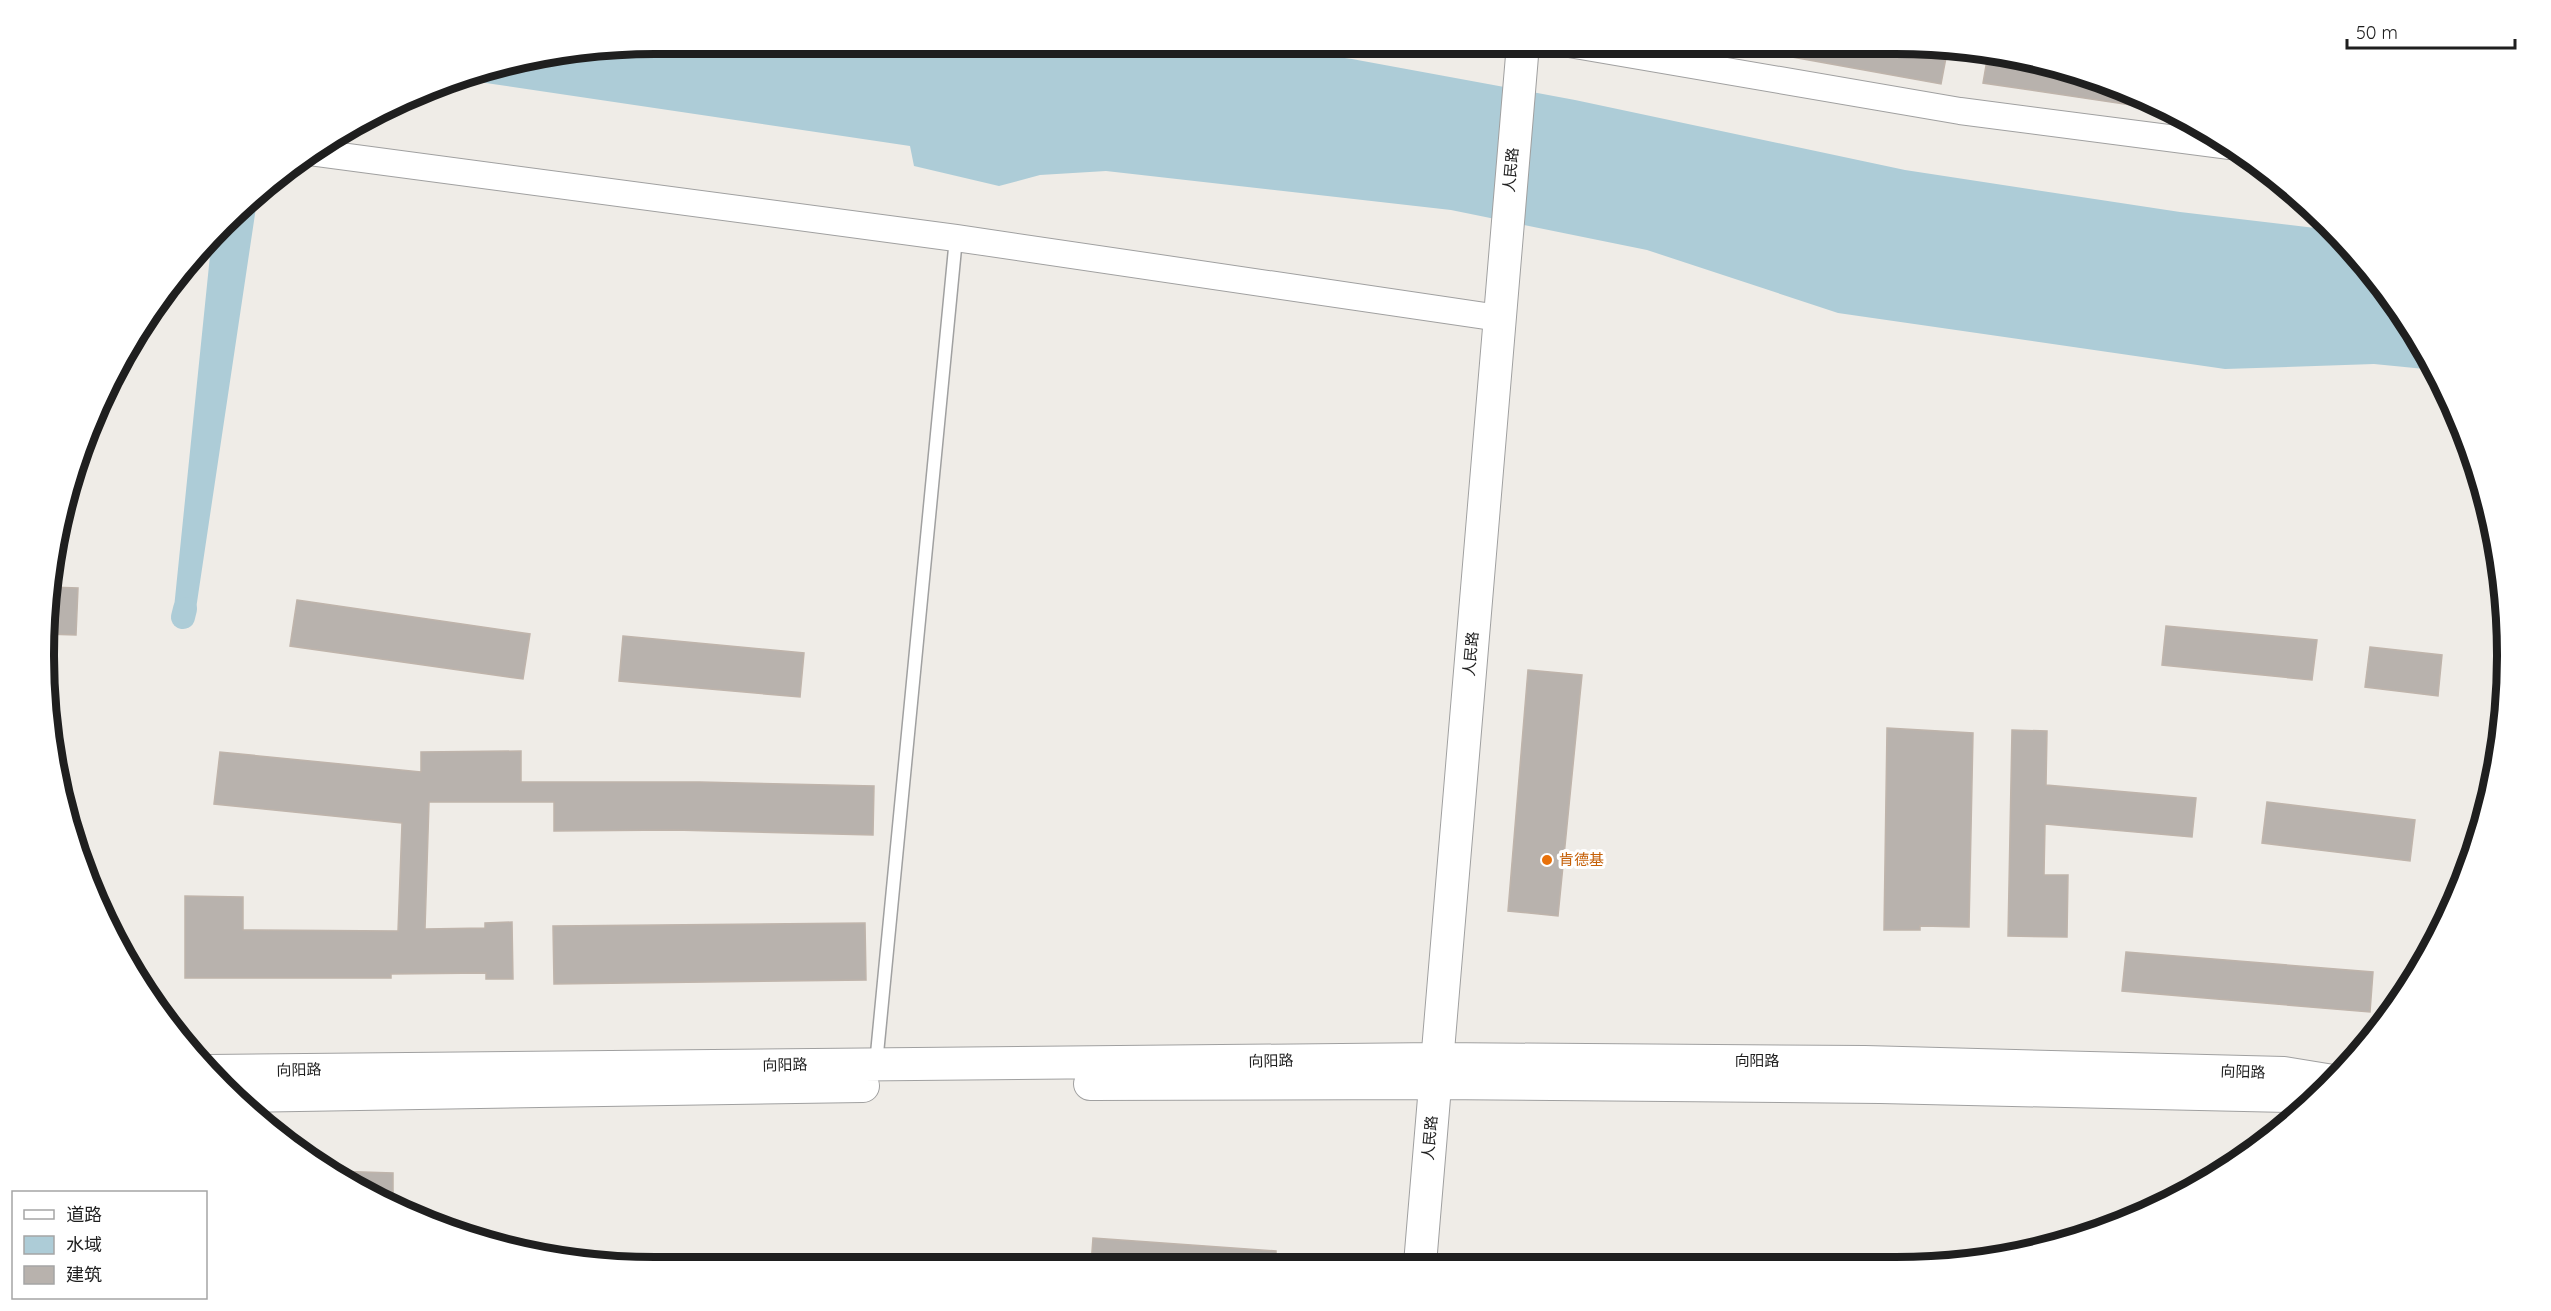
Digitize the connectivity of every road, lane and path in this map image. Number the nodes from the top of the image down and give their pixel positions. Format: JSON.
{"nodes":[{"id":1,"x":1627,"y":54,"type":"edge"},
{"id":2,"x":1521,"y":57,"type":"edge"},
{"id":3,"x":2210,"y":143,"type":"edge"},
{"id":4,"x":323,"y":154,"type":"edge"},
{"id":5,"x":956,"y":238,"type":"junction"},
{"id":6,"x":1499,"y":318,"type":"junction"},
{"id":7,"x":876,"y":1064,"type":"junction"},
{"id":8,"x":221,"y":1071,"type":"edge"},
{"id":9,"x":1436,"y":1071,"type":"junction"},
{"id":10,"x":2322,"y":1079,"type":"edge"},
{"id":11,"x":245,"y":1095,"type":"edge"},
{"id":12,"x":2302,"y":1098,"type":"edge"},
{"id":13,"x":1421,"y":1257,"type":"edge"}],
"edges":[{"from":1,"to":3,"type":"street"},
{"from":2,"to":6,"type":"street","name":"人民路"},
{"from":4,"to":5,"type":"street"},
{"from":5,"to":6,"type":"street"},
{"from":5,"to":7,"type":"lane"},
{"from":6,"to":9,"type":"street","name":"人民路"},
{"from":7,"to":8,"type":"street","name":"向阳路"},
{"from":7,"to":9,"type":"street","name":"向阳路"},
{"from":9,"to":10,"type":"street","name":"向阳路"},
{"from":9,"to":11,"type":"street","name":"向阳路"},
{"from":9,"to":12,"type":"street","name":"向阳路"},
{"from":9,"to":13,"type":"street","name":"人民路"}]}
